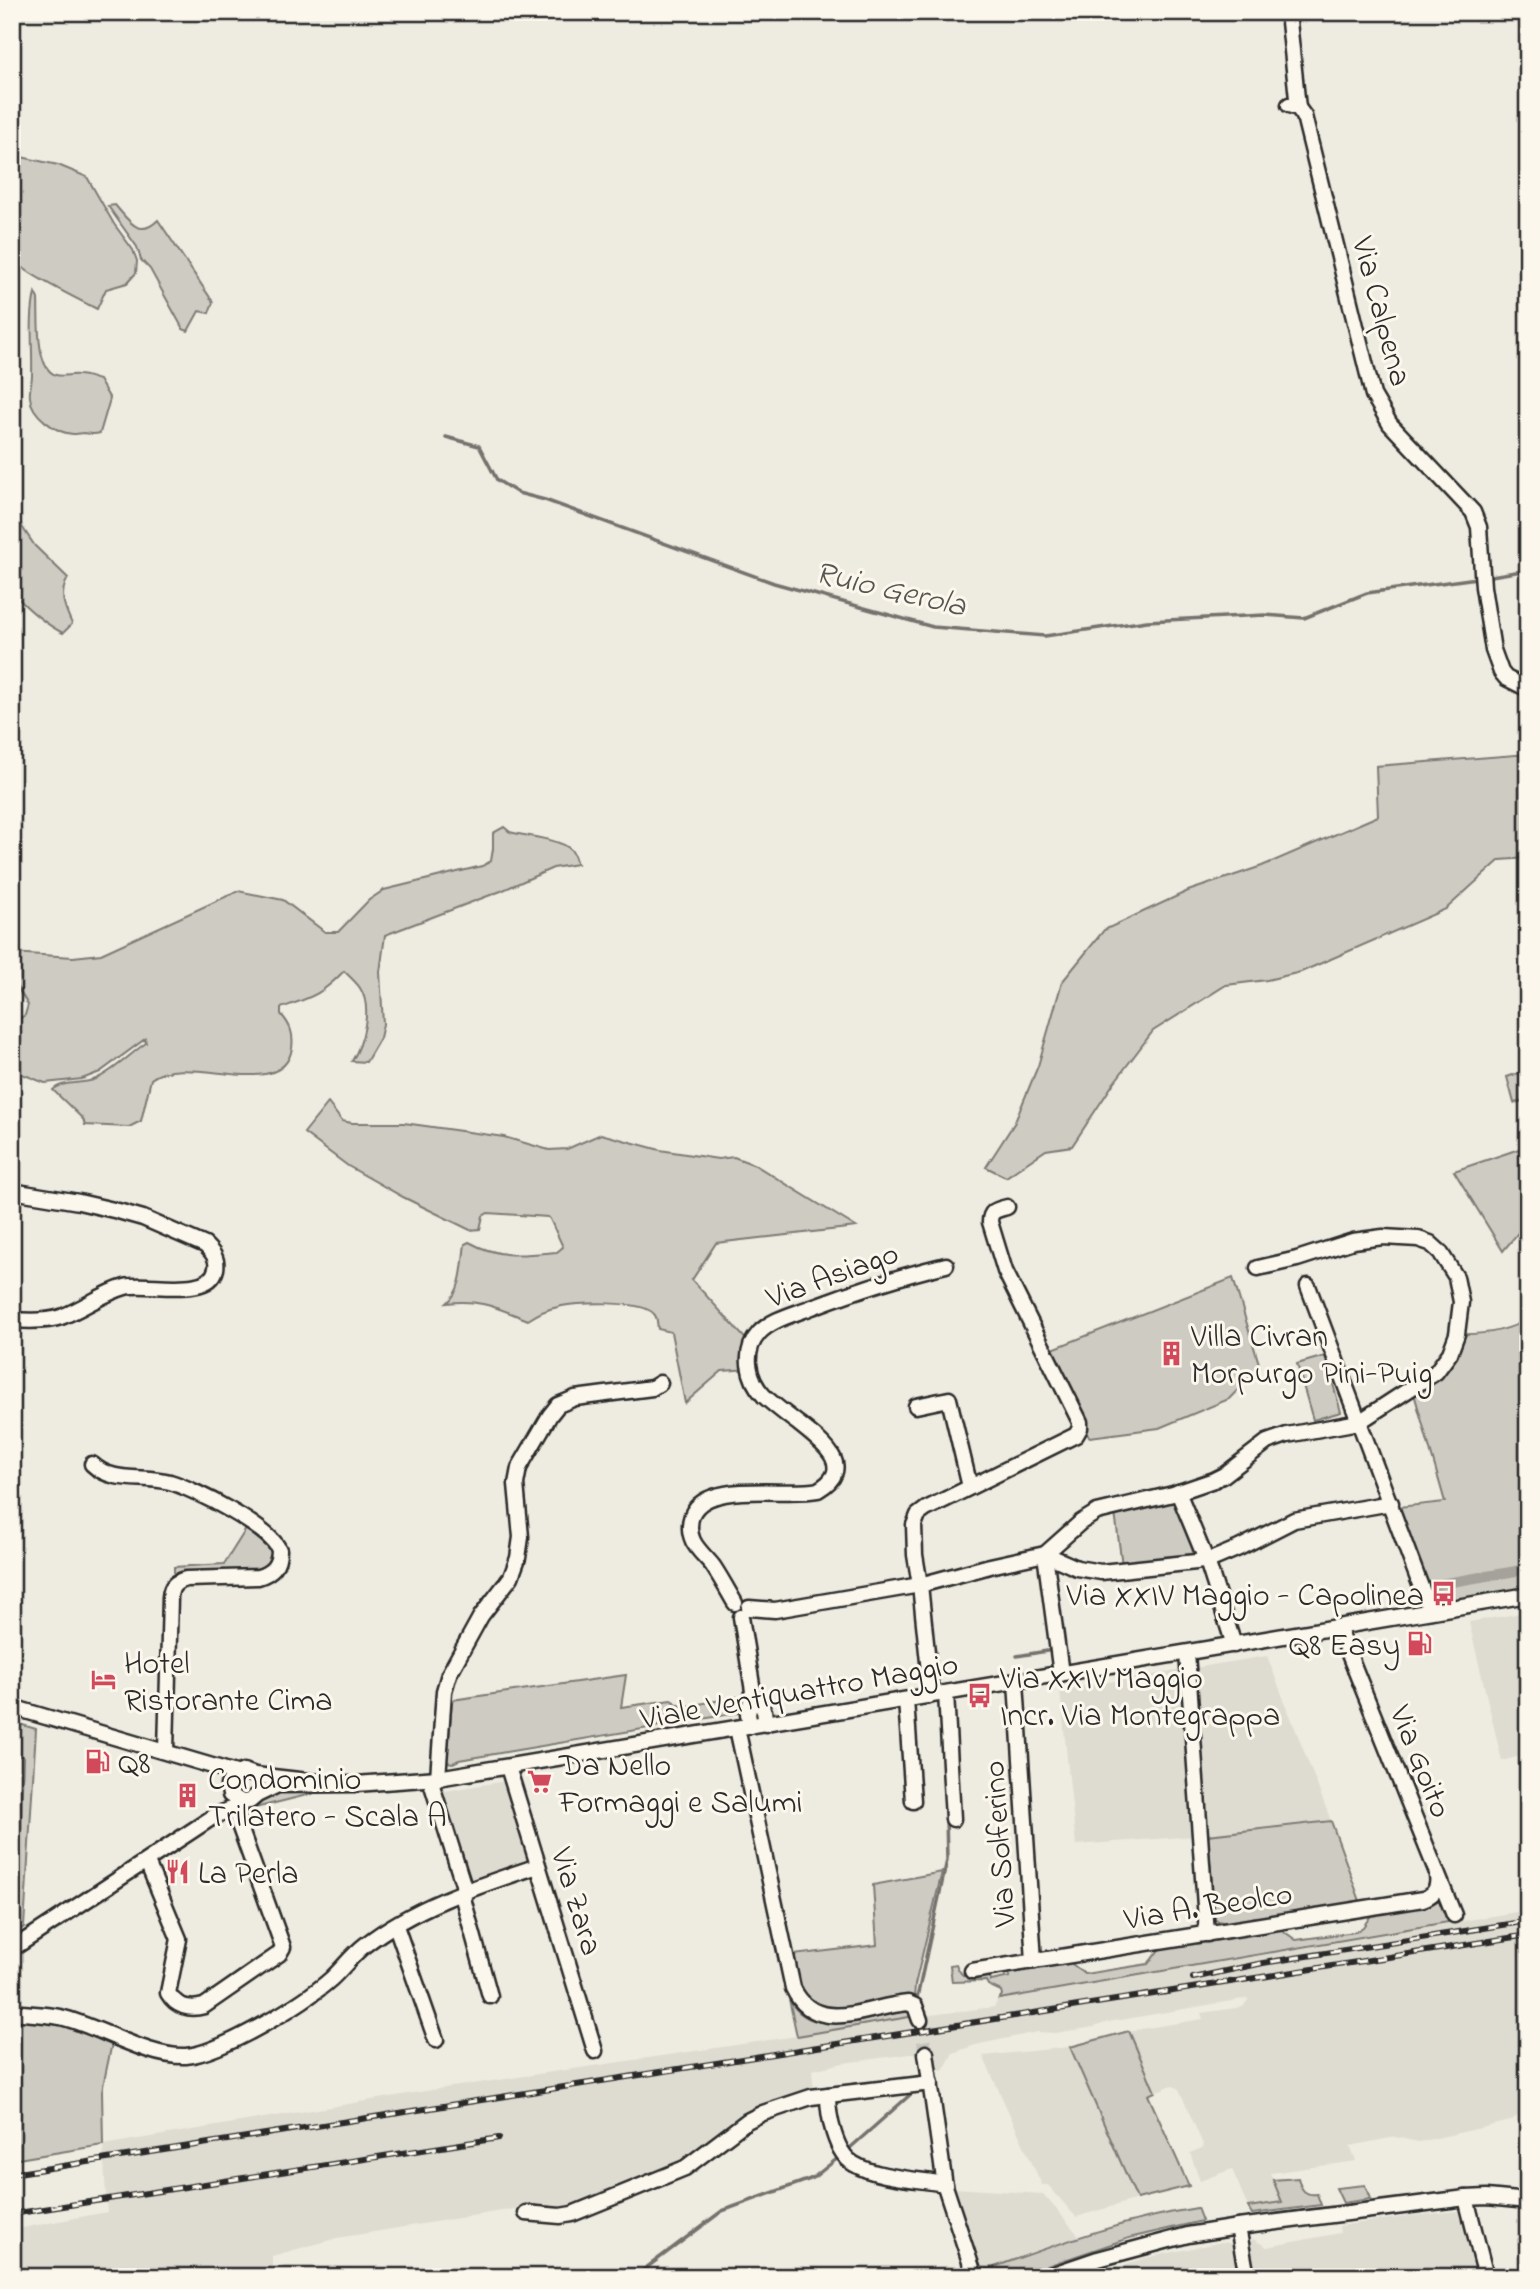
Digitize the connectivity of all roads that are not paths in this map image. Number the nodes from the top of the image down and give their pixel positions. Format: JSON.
{"nodes":[{"id":1,"x":1288,"y":12,"type":"edge"},
{"id":2,"x":1528,"y":689,"type":"edge"},
{"id":3,"x":12,"y":1191,"type":"edge"},
{"id":4,"x":1007,"y":1207,"type":"dead end"},
{"id":5,"x":946,"y":1265,"type":"dead end"},
{"id":6,"x":1258,"y":1268,"type":"dead end"},
{"id":7,"x":1308,"y":1286,"type":"dead end"},
{"id":8,"x":12,"y":1321,"type":"edge"},
{"id":9,"x":660,"y":1383,"type":"dead end"},
{"id":10,"x":916,"y":1406,"type":"dead end"},
{"id":11,"x":1359,"y":1422,"type":"junction"},
{"id":12,"x":92,"y":1464,"type":"dead end"},
{"id":13,"x":970,"y":1487,"type":"junction"},
{"id":14,"x":1178,"y":1492,"type":"junction"},
{"id":15,"x":1391,"y":1503,"type":"junction"},
{"id":16,"x":1045,"y":1554,"type":"junction"},
{"id":17,"x":1205,"y":1560,"type":"junction"},
{"id":18,"x":920,"y":1585,"type":"junction"},
{"id":19,"x":1528,"y":1595,"type":"edge"},
{"id":20,"x":741,"y":1610,"type":"junction"},
{"id":21,"x":1430,"y":1611,"type":"junction"},
{"id":22,"x":1338,"y":1627,"type":"junction"},
{"id":23,"x":1234,"y":1645,"type":"junction"},
{"id":24,"x":1187,"y":1653,"type":"junction"},
{"id":25,"x":1061,"y":1674,"type":"junction"},
{"id":26,"x":1016,"y":1682,"type":"junction"},
{"id":27,"x":753,"y":1691,"type":"junction"},
{"id":28,"x":946,"y":1693,"type":"junction"},
{"id":29,"x":929,"y":1696,"type":"junction"},
{"id":30,"x":906,"y":1700,"type":"junction"},
{"id":31,"x":12,"y":1707,"type":"edge"},
{"id":32,"x":766,"y":1724,"type":"junction"},
{"id":33,"x":744,"y":1727,"type":"junction"},
{"id":34,"x":166,"y":1751,"type":"junction"},
{"id":35,"x":508,"y":1767,"type":"junction"},
{"id":36,"x":255,"y":1775,"type":"junction"},
{"id":37,"x":434,"y":1779,"type":"junction"},
{"id":38,"x":326,"y":1783,"type":"junction"},
{"id":39,"x":235,"y":1798,"type":"junction"},
{"id":40,"x":913,"y":1801,"type":"dead end"},
{"id":41,"x":953,"y":1819,"type":"dead end"},
{"id":42,"x":147,"y":1862,"type":"junction"},
{"id":43,"x":538,"y":1866,"type":"junction"},
{"id":44,"x":1437,"y":1876,"type":"junction"},
{"id":45,"x":463,"y":1891,"type":"junction"},
{"id":46,"x":1454,"y":1916,"type":"dead end"},
{"id":47,"x":397,"y":1926,"type":"junction"},
{"id":48,"x":1207,"y":1934,"type":"junction"},
{"id":49,"x":12,"y":1949,"type":"edge"},
{"id":50,"x":1034,"y":1961,"type":"junction"},
{"id":51,"x":972,"y":1970,"type":"dead end"},
{"id":52,"x":490,"y":1996,"type":"dead end"},
{"id":53,"x":12,"y":2012,"type":"edge"},
{"id":54,"x":920,"y":2020,"type":"dead end"},
{"id":55,"x":436,"y":2040,"type":"dead end"},
{"id":56,"x":596,"y":2051,"type":"dead end"},
{"id":57,"x":926,"y":2053,"type":"tunnel mouth"},
{"id":58,"x":930,"y":2083,"type":"junction"},
{"id":59,"x":828,"y":2095,"type":"junction"},
{"id":60,"x":945,"y":2184,"type":"junction"},
{"id":61,"x":1466,"y":2197,"type":"junction"},
{"id":62,"x":1528,"y":2201,"type":"edge"},
{"id":63,"x":526,"y":2213,"type":"dead end"},
{"id":64,"x":1238,"y":2227,"type":"junction"},
{"id":65,"x":975,"y":2277,"type":"edge"},
{"id":66,"x":1045,"y":2277,"type":"edge"},
{"id":67,"x":1247,"y":2277,"type":"edge"},
{"id":68,"x":1486,"y":2277,"type":"edge"}],
"edges":[{"from":1,"to":2,"type":"street","name":"Via Calpena"},
{"from":3,"to":8,"type":"street"},
{"from":4,"to":13,"type":"street"},
{"from":5,"to":20,"type":"street","name":"Via Asiago"},
{"from":6,"to":11,"type":"street"},
{"from":7,"to":11,"type":"street"},
{"from":9,"to":37,"type":"street"},
{"from":10,"to":13,"type":"street"},
{"from":11,"to":14,"type":"street"},
{"from":11,"to":15,"type":"street"},
{"from":12,"to":34,"type":"street"},
{"from":13,"to":18,"type":"street"},
{"from":14,"to":16,"type":"street"},
{"from":14,"to":17,"type":"street"},
{"from":15,"to":17,"type":"street"},
{"from":15,"to":21,"type":"street"},
{"from":16,"to":17,"type":"street"},
{"from":16,"to":18,"type":"street"},
{"from":16,"to":25,"type":"street"},
{"from":17,"to":23,"type":"street"},
{"from":18,"to":20,"type":"street"},
{"from":18,"to":29,"type":"street"},
{"from":19,"to":21,"type":"street","name":"Viale Ventiquattro Maggio"},
{"from":20,"to":27,"type":"street","name":"Via Asiago"},
{"from":21,"to":22,"type":"street","name":"Viale Ventiquattro Maggio"},
{"from":22,"to":23,"type":"street","name":"Viale Ventiquattro Maggio"},
{"from":22,"to":44,"type":"street","name":"Via Goito"},
{"from":23,"to":24,"type":"street","name":"Viale Ventiquattro Maggio"},
{"from":24,"to":25,"type":"street","name":"Viale Ventiquattro Maggio"},
{"from":24,"to":48,"type":"street"},
{"from":25,"to":26,"type":"street","name":"Viale Ventiquattro Maggio"},
{"from":26,"to":28,"type":"street","name":"Viale Ventiquattro Maggio"},
{"from":26,"to":50,"type":"street","name":"Via Solferino"},
{"from":27,"to":32,"type":"street","name":"Via Asiago"},
{"from":27,"to":33,"type":"street","name":"Via Asiago"},
{"from":28,"to":29,"type":"street","name":"Viale Ventiquattro Maggio"},
{"from":28,"to":41,"type":"street"},
{"from":29,"to":30,"type":"street","name":"Viale Ventiquattro Maggio"},
{"from":30,"to":32,"type":"street","name":"Viale Ventiquattro Maggio"},
{"from":30,"to":40,"type":"street"},
{"from":31,"to":34,"type":"street"},
{"from":32,"to":33,"type":"street","name":"Viale Ventiquattro Maggio"},
{"from":33,"to":35,"type":"street","name":"Viale Ventiquattro Maggio"},
{"from":33,"to":54,"type":"street","name":"Via Asiago"},
{"from":34,"to":39,"type":"street"},
{"from":35,"to":37,"type":"street","name":"Viale Ventiquattro Maggio"},
{"from":35,"to":43,"type":"street","name":"Via Zara"},
{"from":36,"to":38,"type":"street"},
{"from":36,"to":39,"type":"street"},
{"from":36,"to":39,"type":"street"},
{"from":37,"to":38,"type":"street","name":"Viale Ventiquattro Maggio"},
{"from":37,"to":45,"type":"street"},
{"from":38,"to":39,"type":"street"},
{"from":39,"to":42,"type":"street"},
{"from":39,"to":42,"type":"street"},
{"from":42,"to":49,"type":"street"},
{"from":43,"to":45,"type":"street"},
{"from":43,"to":56,"type":"street","name":"Via Zara"},
{"from":44,"to":46,"type":"street","name":"Via Goito"},
{"from":44,"to":48,"type":"street","name":"Via A. Beolco"},
{"from":45,"to":47,"type":"street"},
{"from":45,"to":52,"type":"street"},
{"from":47,"to":53,"type":"street"},
{"from":47,"to":55,"type":"street"},
{"from":48,"to":50,"type":"street","name":"Via A. Beolco"},
{"from":50,"to":51,"type":"street","name":"Via A. Beolco"},
{"from":57,"to":58,"type":"street"},
{"from":58,"to":59,"type":"street"},
{"from":58,"to":60,"type":"street"},
{"from":59,"to":60,"type":"street"},
{"from":59,"to":63,"type":"street"},
{"from":60,"to":65,"type":"street"},
{"from":61,"to":62,"type":"street"},
{"from":61,"to":64,"type":"street"},
{"from":61,"to":68,"type":"street"},
{"from":64,"to":66,"type":"street"},
{"from":64,"to":67,"type":"street"}]}
